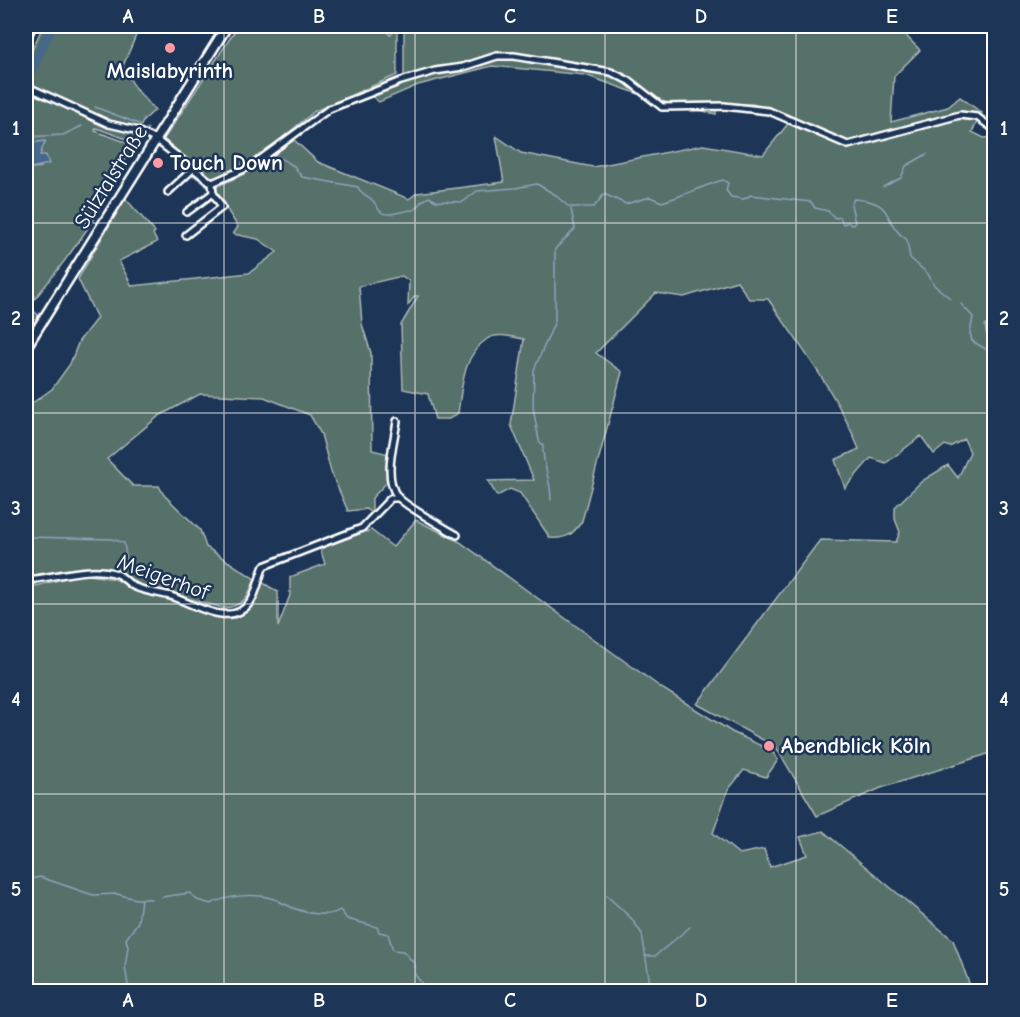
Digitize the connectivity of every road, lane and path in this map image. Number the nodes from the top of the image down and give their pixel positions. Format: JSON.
{"nodes":[{"id":1,"x":30,"y":26,"type":"edge"},
{"id":2,"x":227,"y":26,"type":"edge"},
{"id":3,"x":26,"y":35,"type":"edge"},
{"id":4,"x":26,"y":86,"type":"edge"},
{"id":5,"x":994,"y":129,"type":"edge"},
{"id":6,"x":155,"y":139,"type":"junction"},
{"id":7,"x":192,"y":170,"type":"junction"},
{"id":8,"x":212,"y":183,"type":"junction"},
{"id":9,"x":168,"y":192,"type":"dead end"},
{"id":10,"x":213,"y":193,"type":"junction"},
{"id":11,"x":187,"y":212,"type":"dead end"},
{"id":12,"x":186,"y":235,"type":"dead end"},
{"id":13,"x":26,"y":347,"type":"edge"},
{"id":14,"x":397,"y":421,"type":"dead end"},
{"id":15,"x":397,"y":498,"type":"junction"},
{"id":16,"x":457,"y":535,"type":"dead end"},
{"id":17,"x":26,"y":580,"type":"edge"}],
"edges":[{"from":1,"to":3,"type":"highway"},
{"from":2,"to":6,"type":"main road","name":"Sülztalstraße"},
{"from":4,"to":6,"type":"street"},
{"from":5,"to":8,"type":"street"},
{"from":6,"to":7,"type":"street"},
{"from":6,"to":13,"type":"main road","name":"Sülztalstraße"},
{"from":7,"to":8,"type":"street"},
{"from":7,"to":9,"type":"street"},
{"from":8,"to":10,"type":"street"},
{"from":10,"to":11,"type":"street"},
{"from":10,"to":12,"type":"street"},
{"from":14,"to":15,"type":"street"},
{"from":15,"to":16,"type":"street"},
{"from":15,"to":17,"type":"street","name":"Meigerhof"}]}
